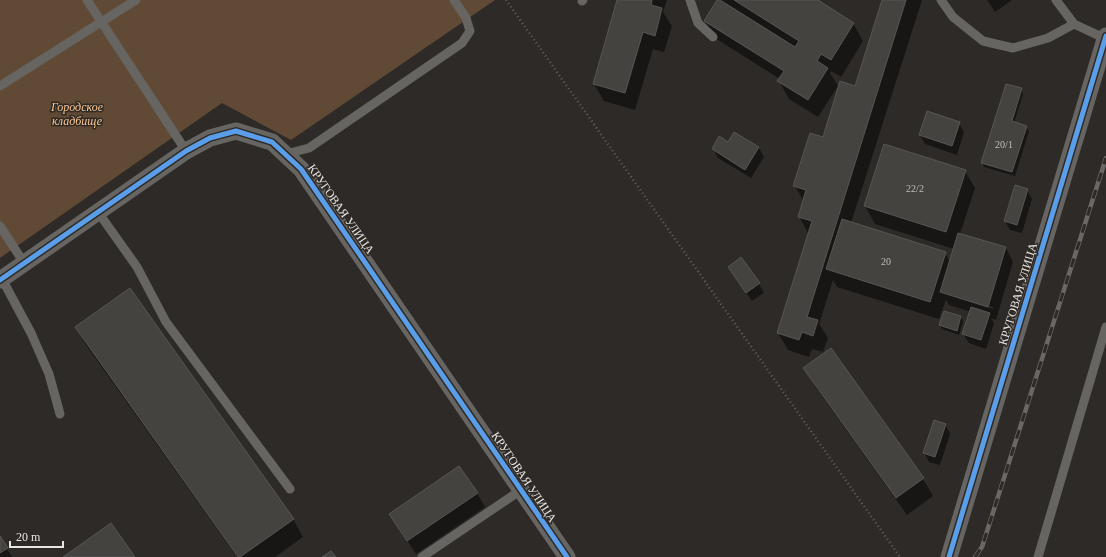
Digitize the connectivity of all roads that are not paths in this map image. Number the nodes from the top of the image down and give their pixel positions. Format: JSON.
{"nodes":[{"id":1,"x":87,"y":0,"type":"edge"},
{"id":2,"x":136,"y":0,"type":"edge"},
{"id":3,"x":454,"y":0,"type":"edge"},
{"id":4,"x":690,"y":0,"type":"edge"},
{"id":5,"x":941,"y":0,"type":"edge"},
{"id":6,"x":1056,"y":0,"type":"edge"},
{"id":7,"x":100,"y":22,"type":"junction"},
{"id":8,"x":1074,"y":24,"type":"junction"},
{"id":9,"x":713,"y":37,"type":"dead end"},
{"id":10,"x":1106,"y":38,"type":"edge"},
{"id":11,"x":0,"y":86,"type":"edge"},
{"id":12,"x":186,"y":151,"type":"junction"},
{"id":13,"x":286,"y":154,"type":"junction"},
{"id":14,"x":98,"y":212,"type":"junction"},
{"id":15,"x":0,"y":226,"type":"edge"},
{"id":16,"x":24,"y":263,"type":"junction"},
{"id":17,"x":1,"y":280,"type":"edge"},
{"id":18,"x":1106,"y":327,"type":"edge"},
{"id":19,"x":60,"y":414,"type":"dead end"},
{"id":20,"x":290,"y":490,"type":"dead end"},
{"id":21,"x":521,"y":490,"type":"junction"},
{"id":22,"x":422,"y":557,"type":"edge"},
{"id":23,"x":566,"y":557,"type":"edge"},
{"id":24,"x":949,"y":557,"type":"edge"},
{"id":25,"x":1038,"y":557,"type":"edge"}],
"edges":[{"from":1,"to":7,"type":"lane"},
{"from":2,"to":7,"type":"lane"},
{"from":3,"to":13,"type":"lane"},
{"from":4,"to":9,"type":"lane"},
{"from":5,"to":8,"type":"lane"},
{"from":6,"to":8,"type":"lane"},
{"from":7,"to":11,"type":"lane"},
{"from":7,"to":12,"type":"lane"},
{"from":8,"to":10,"type":"lane"},
{"from":10,"to":24,"type":"street","name":"КРУГОВАЯ УЛИЦА"},
{"from":12,"to":13,"type":"street","name":"КРУГОВАЯ УЛИЦА"},
{"from":12,"to":14,"type":"street","name":"КРУГОВАЯ УЛИЦА"},
{"from":13,"to":21,"type":"street","name":"КРУГОВАЯ УЛИЦА"},
{"from":14,"to":16,"type":"street","name":"КРУГОВАЯ УЛИЦА"},
{"from":14,"to":20,"type":"lane"},
{"from":15,"to":16,"type":"lane"},
{"from":16,"to":17,"type":"street","name":"КРУГОВАЯ УЛИЦА"},
{"from":17,"to":19,"type":"lane"},
{"from":18,"to":25,"type":"lane"},
{"from":21,"to":22,"type":"lane"},
{"from":21,"to":23,"type":"street","name":"КРУГОВАЯ УЛИЦА"}]}
